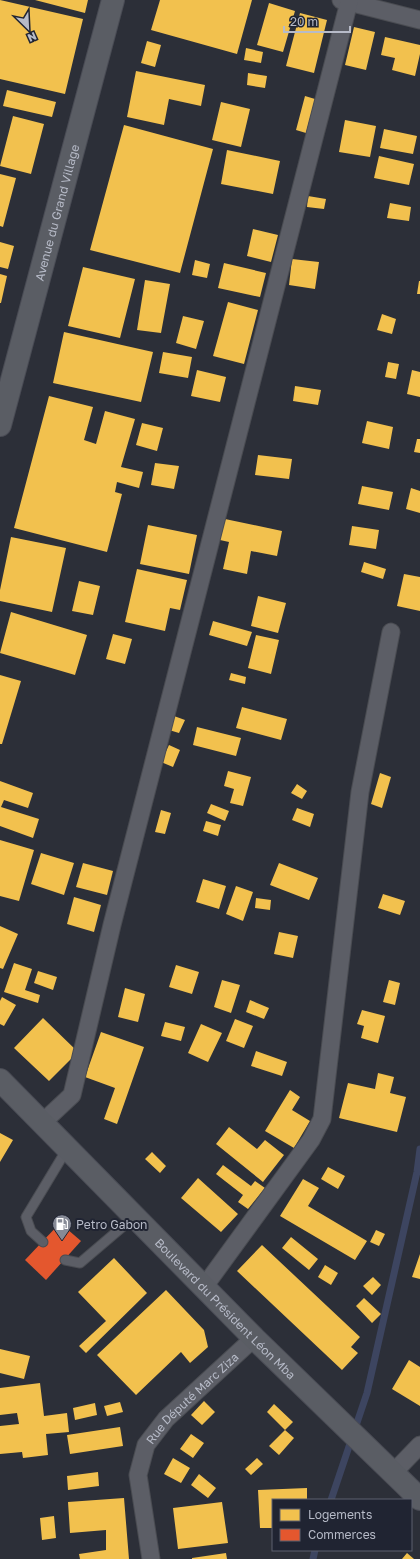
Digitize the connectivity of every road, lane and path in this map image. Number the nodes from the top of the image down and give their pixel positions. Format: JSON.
{"nodes":[{"id":1,"x":113,"y":0,"type":"edge"},
{"id":2,"x":345,"y":1,"type":"edge"},
{"id":3,"x":420,"y":20,"type":"edge"},
{"id":4,"x":0,"y":425,"type":"edge"},
{"id":5,"x":391,"y":632,"type":"dead end"},
{"id":6,"x":0,"y":1080,"type":"edge"},
{"id":7,"x":42,"y":1123,"type":"junction"},
{"id":8,"x":67,"y":1149,"type":"junction"},
{"id":9,"x":134,"y":1217,"type":"junction"},
{"id":10,"x":43,"y":1242,"type":"dead end"},
{"id":11,"x":65,"y":1260,"type":"dead end"},
{"id":12,"x":204,"y":1287,"type":"junction"},
{"id":13,"x":254,"y":1338,"type":"junction"},
{"id":14,"x":420,"y":1445,"type":"edge"},
{"id":15,"x":393,"y":1473,"type":"junction"},
{"id":16,"x":420,"y":1499,"type":"edge"},
{"id":17,"x":151,"y":1559,"type":"edge"}],
"edges":[{"from":1,"to":4,"type":"street","name":"Avenue du Grand Village"},
{"from":2,"to":3,"type":"street"},
{"from":2,"to":7,"type":"street"},
{"from":5,"to":12,"type":"street"},
{"from":6,"to":7,"type":"street","name":"Boulevard du Président Léon Mba"},
{"from":7,"to":8,"type":"street","name":"Boulevard du Président Léon Mba"},
{"from":8,"to":9,"type":"street","name":"Boulevard du Président Léon Mba"},
{"from":8,"to":10,"type":"lane"},
{"from":9,"to":11,"type":"lane"},
{"from":9,"to":12,"type":"street","name":"Boulevard du Président Léon Mba"},
{"from":12,"to":13,"type":"street","name":"Boulevard du Président Léon Mba"},
{"from":13,"to":15,"type":"street","name":"Boulevard du Président Léon Mba"},
{"from":13,"to":17,"type":"street","name":"Rue Député Marc Ziza"},
{"from":14,"to":15,"type":"street"},
{"from":15,"to":16,"type":"street","name":"Boulevard du Président Léon Mba"}]}
